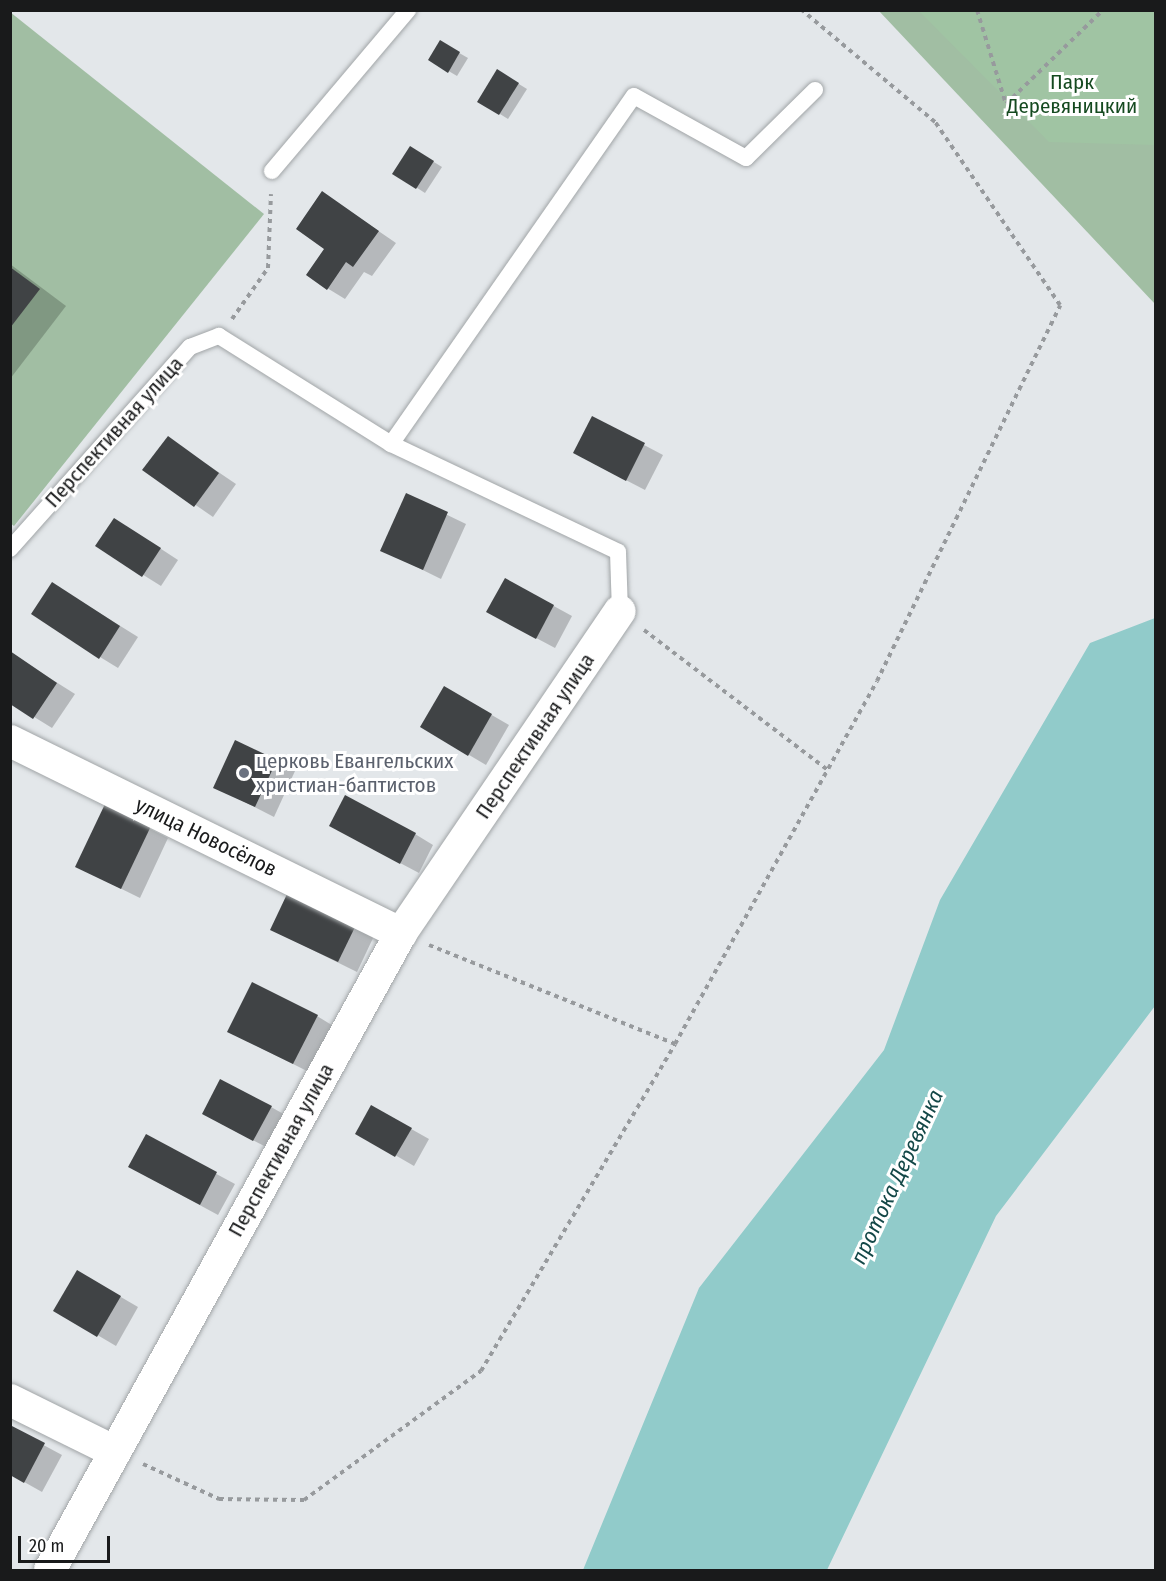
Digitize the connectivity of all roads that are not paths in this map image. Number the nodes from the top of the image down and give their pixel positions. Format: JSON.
{"nodes":[{"id":1,"x":408,"y":10,"type":"edge"},
{"id":2,"x":815,"y":90,"type":"dead end"},
{"id":3,"x":272,"y":171,"type":"road end"},
{"id":4,"x":391,"y":444,"type":"junction"},
{"id":5,"x":10,"y":549,"type":"edge"},
{"id":6,"x":620,"y":611,"type":"joint"},
{"id":7,"x":10,"y":741,"type":"edge"},
{"id":8,"x":401,"y":933,"type":"junction"},
{"id":9,"x":10,"y":1400,"type":"edge"},
{"id":10,"x":115,"y":1452,"type":"junction"},
{"id":11,"x":50,"y":1570,"type":"edge"}],
"edges":[{"from":1,"to":3,"type":"lane"},
{"from":2,"to":4,"type":"lane"},
{"from":4,"to":5,"type":"lane","name":"Перспективная улица"},
{"from":4,"to":6,"type":"lane"},
{"from":6,"to":8,"type":"street","name":"Перспективная улица"},
{"from":7,"to":8,"type":"street","name":"улица Новосёлов"},
{"from":8,"to":10,"type":"street","name":"Перспективная улица"},
{"from":9,"to":10,"type":"street"},
{"from":10,"to":11,"type":"street","name":"Перспективная улица"}]}
